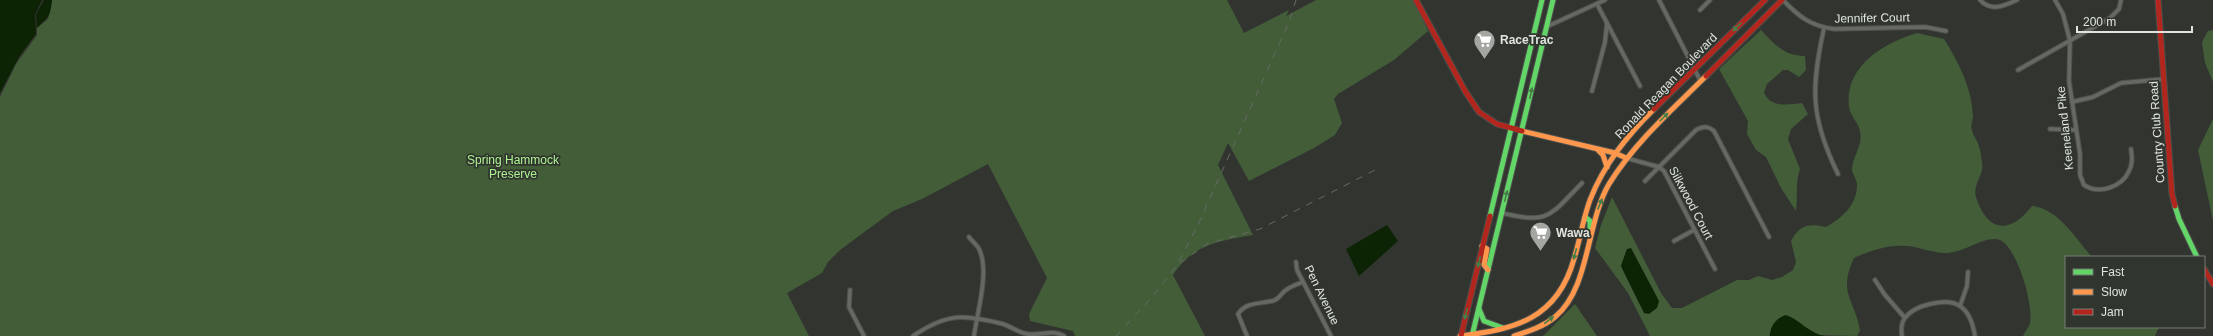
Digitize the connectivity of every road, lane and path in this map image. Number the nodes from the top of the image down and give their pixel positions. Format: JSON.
{"nodes":[{"id":1,"x":1416,"y":0,"type":"edge"},
{"id":2,"x":1542,"y":0,"type":"edge"},
{"id":3,"x":1549,"y":0,"type":"edge"},
{"id":4,"x":1553,"y":0,"type":"edge"},
{"id":5,"x":1605,"y":0,"type":"edge"},
{"id":6,"x":1659,"y":0,"type":"edge"},
{"id":7,"x":1710,"y":0,"type":"edge"},
{"id":8,"x":1765,"y":0,"type":"edge"},
{"id":9,"x":1783,"y":0,"type":"edge"},
{"id":10,"x":1980,"y":0,"type":"edge"},
{"id":11,"x":2017,"y":0,"type":"edge"},
{"id":12,"x":2055,"y":0,"type":"edge"},
{"id":13,"x":2121,"y":0,"type":"edge"},
{"id":14,"x":2158,"y":0,"type":"edge"},
{"id":15,"x":1597,"y":4,"type":"junction"},
{"id":16,"x":1700,"y":10,"type":"dead end"},
{"id":17,"x":1607,"y":22,"type":"junction"},
{"id":18,"x":1546,"y":28,"type":"junction"},
{"id":19,"x":1824,"y":28,"type":"junction"},
{"id":20,"x":1946,"y":31,"type":"dead end"},
{"id":21,"x":2070,"y":41,"type":"junction"},
{"id":22,"x":1694,"y":70,"type":"junction"},
{"id":23,"x":2018,"y":70,"type":"dead end"},
{"id":24,"x":2164,"y":79,"type":"junction"},
{"id":25,"x":1700,"y":80,"type":"junction"},
{"id":26,"x":1640,"y":86,"type":"dead end"},
{"id":27,"x":1592,"y":91,"type":"dead end"},
{"id":28,"x":2072,"y":102,"type":"junction"},
{"id":29,"x":1512,"y":129,"type":"junction"},
{"id":30,"x":2050,"y":129,"type":"dead end"},
{"id":31,"x":2076,"y":130,"type":"junction"},
{"id":32,"x":1522,"y":131,"type":"junction"},
{"id":33,"x":1598,"y":149,"type":"junction"},
{"id":34,"x":2131,"y":149,"type":"dead end"},
{"id":35,"x":1615,"y":153,"type":"junction"},
{"id":36,"x":1626,"y":158,"type":"junction"},
{"id":37,"x":1659,"y":167,"type":"junction"},
{"id":38,"x":1607,"y":168,"type":"junction"},
{"id":39,"x":1838,"y":174,"type":"dead end"},
{"id":40,"x":1645,"y":181,"type":"dead end"},
{"id":41,"x":1582,"y":183,"type":"dead end"},
{"id":42,"x":1502,"y":213,"type":"junction"},
{"id":43,"x":1585,"y":217,"type":"junction"},
{"id":44,"x":1694,"y":230,"type":"junction"},
{"id":45,"x":968,"y":237,"type":"dead end"},
{"id":46,"x":1769,"y":238,"type":"dead end"},
{"id":47,"x":1674,"y":241,"type":"dead end"},
{"id":48,"x":1482,"y":246,"type":"junction"},
{"id":49,"x":1587,"y":252,"type":"junction"},
{"id":50,"x":2196,"y":256,"type":"edge"},
{"id":51,"x":1296,"y":262,"type":"dead end"},
{"id":52,"x":1715,"y":269,"type":"dead end"},
{"id":53,"x":1488,"y":270,"type":"junction"},
{"id":54,"x":2205,"y":271,"type":"edge"},
{"id":55,"x":1968,"y":272,"type":"dead end"},
{"id":56,"x":1875,"y":280,"type":"dead end"},
{"id":57,"x":1304,"y":282,"type":"junction"},
{"id":58,"x":2213,"y":284,"type":"edge"},
{"id":59,"x":850,"y":290,"type":"dead end"},
{"id":60,"x":1960,"y":306,"type":"junction"},
{"id":61,"x":1479,"y":309,"type":"junction"},
{"id":62,"x":1905,"y":318,"type":"junction"},
{"id":63,"x":976,"y":319,"type":"junction"},
{"id":64,"x":1503,"y":328,"type":"junction"},
{"id":65,"x":1472,"y":335,"type":"edge"},
{"id":66,"x":864,"y":336,"type":"edge"},
{"id":67,"x":913,"y":336,"type":"edge"},
{"id":68,"x":974,"y":336,"type":"edge"},
{"id":69,"x":1064,"y":336,"type":"edge"},
{"id":70,"x":1247,"y":336,"type":"edge"},
{"id":71,"x":1331,"y":336,"type":"edge"},
{"id":72,"x":1460,"y":336,"type":"edge"},
{"id":73,"x":1514,"y":336,"type":"edge"},
{"id":74,"x":1902,"y":336,"type":"edge"},
{"id":75,"x":1975,"y":336,"type":"edge"}],
"edges":[{"from":1,"to":29,"type":"main road","name":"Silkwood Court"},
{"from":2,"to":29,"type":"main road"},
{"from":3,"to":18,"type":"main road"},
{"from":4,"to":18,"type":"main road"},
{"from":5,"to":15,"type":"street"},
{"from":6,"to":22,"type":"street"},
{"from":7,"to":16,"type":"street"},
{"from":8,"to":22,"type":"main road","name":"Ronald Reagan Boulevard","one_way":true},
{"from":9,"to":19,"type":"street","name":"Jennifer Court"},
{"from":9,"to":25,"type":"main road","name":"Ronald Reagan Boulevard"},
{"from":10,"to":11,"type":"street"},
{"from":12,"to":21,"type":"street","name":"Keeneland Pike"},
{"from":13,"to":21,"type":"street"},
{"from":14,"to":24,"type":"main road","name":"Country Club Road"},
{"from":15,"to":17,"type":"street"},
{"from":15,"to":18,"type":"street"},
{"from":17,"to":26,"type":"street"},
{"from":17,"to":27,"type":"street"},
{"from":32,"to":18,"type":"main road","one_way":true},
{"from":19,"to":20,"type":"street","name":"Jennifer Court"},
{"from":19,"to":39,"type":"street"},
{"from":21,"to":23,"type":"street"},
{"from":21,"to":28,"type":"street","name":"Keeneland Pike"},
{"from":22,"to":25,"type":"street"},
{"from":22,"to":35,"type":"main road","name":"Ronald Reagan Boulevard"},
{"from":24,"to":28,"type":"street"},
{"from":24,"to":50,"type":"main road","name":"Country Club Road"},
{"from":36,"to":25,"type":"main road","name":"Ronald Reagan Boulevard","one_way":true},
{"from":28,"to":31,"type":"street","name":"Keeneland Pike"},
{"from":29,"to":32,"type":"main road","name":"Silkwood Court"},
{"from":29,"to":48,"type":"main road"},
{"from":30,"to":31,"type":"street"},
{"from":31,"to":34,"type":"street","name":"Keeneland Pike"},
{"from":32,"to":33,"type":"main road","name":"Silkwood Court"},
{"from":42,"to":32,"type":"main road","one_way":true},
{"from":33,"to":35,"type":"main road","name":"Silkwood Court"},
{"from":33,"to":38,"type":"main road"},
{"from":35,"to":36,"type":"main road","name":"Silkwood Court"},
{"from":35,"to":38,"type":"main road","name":"Ronald Reagan Boulevard"},
{"from":36,"to":37,"type":"street","name":"Silkwood Court"},
{"from":49,"to":36,"type":"main road","name":"Ronald Reagan Boulevard","one_way":true},
{"from":37,"to":40,"type":"street"},
{"from":37,"to":44,"type":"street","name":"Silkwood Court"},
{"from":37,"to":46,"type":"street"},
{"from":38,"to":43,"type":"main road","name":"Ronald Reagan Boulevard"},
{"from":41,"to":42,"type":"street"},
{"from":42,"to":53,"type":"main road"},
{"from":43,"to":49,"type":"main road"},
{"from":43,"to":64,"type":"main road","name":"Ronald Reagan Boulevard","one_way":true},
{"from":44,"to":47,"type":"street"},
{"from":44,"to":52,"type":"street","name":"Silkwood Court"},
{"from":45,"to":63,"type":"street"},
{"from":48,"to":53,"type":"main road"},
{"from":48,"to":72,"type":"main road","one_way":true},
{"from":73,"to":49,"type":"main road","name":"Ronald Reagan Boulevard","one_way":true},
{"from":51,"to":57,"type":"street","name":"Pen Avenue"},
{"from":53,"to":61,"type":"main road"},
{"from":54,"to":58,"type":"main road"},
{"from":55,"to":60,"type":"street"},
{"from":56,"to":62,"type":"street"},
{"from":57,"to":70,"type":"street"},
{"from":57,"to":71,"type":"street","name":"Pen Avenue"},
{"from":59,"to":66,"type":"street"},
{"from":60,"to":62,"type":"street"},
{"from":60,"to":75,"type":"street"},
{"from":61,"to":64,"type":"main road"},
{"from":61,"to":65,"type":"main road"},
{"from":62,"to":74,"type":"street"},
{"from":63,"to":67,"type":"street"},
{"from":63,"to":68,"type":"street"},
{"from":63,"to":69,"type":"street"},
{"from":64,"to":65,"type":"main road","name":"Ronald Reagan Boulevard"},
{"from":65,"to":72,"type":"main road","name":"Ronald Reagan Boulevard"}]}
